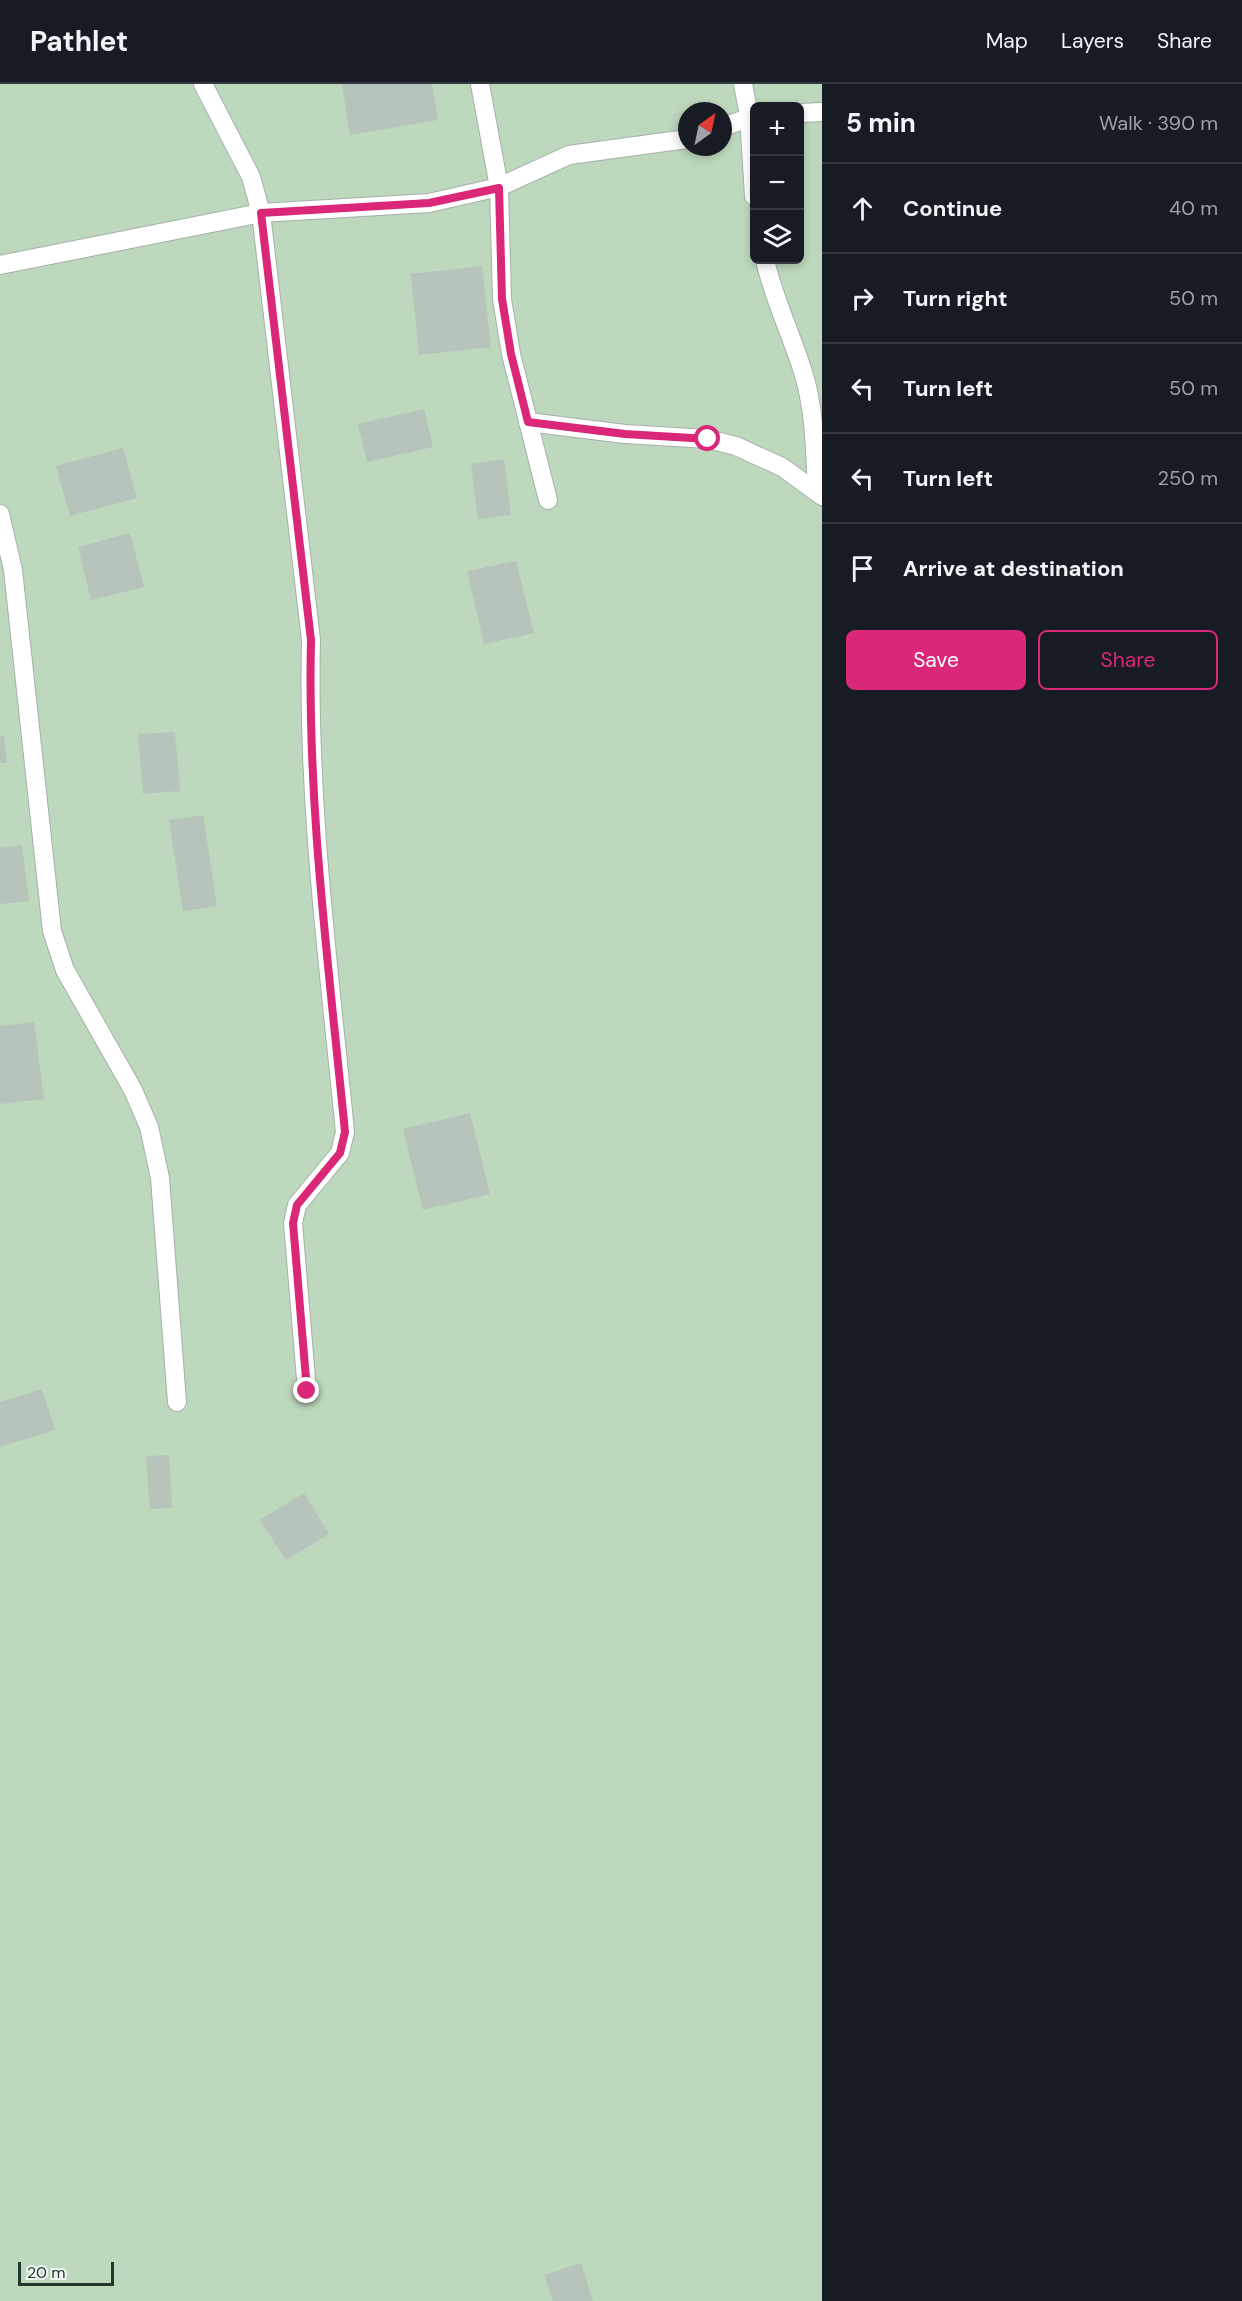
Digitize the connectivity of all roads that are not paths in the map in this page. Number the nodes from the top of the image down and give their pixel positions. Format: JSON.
{"nodes":[{"id":1,"x":203,"y":84,"type":"edge"},
{"id":2,"x":480,"y":84,"type":"edge"},
{"id":3,"x":743,"y":84,"type":"edge"},
{"id":4,"x":750,"y":109,"type":"edge"},
{"id":5,"x":822,"y":112,"type":"edge"},
{"id":6,"x":804,"y":113,"type":"edge"},
{"id":7,"x":750,"y":117,"type":"edge"},
{"id":8,"x":732,"y":124,"type":"edge"},
{"id":9,"x":678,"y":140,"type":"edge"},
{"id":10,"x":499,"y":188,"type":"junction"},
{"id":11,"x":261,"y":213,"type":"junction"},
{"id":12,"x":766,"y":264,"type":"edge"},
{"id":13,"x":0,"y":265,"type":"edge"},
{"id":14,"x":528,"y":422,"type":"junction"},
{"id":15,"x":820,"y":494,"type":"edge"},
{"id":16,"x":548,"y":500,"type":"dead end"},
{"id":17,"x":0,"y":514,"type":"edge"},
{"id":18,"x":307,"y":1391,"type":"dead end"},
{"id":19,"x":177,"y":1402,"type":"dead end"}],
"edges":[{"from":1,"to":11,"type":"street"},
{"from":2,"to":10,"type":"street"},
{"from":3,"to":4,"type":"street"},
{"from":5,"to":6,"type":"street"},
{"from":7,"to":8,"type":"street"},
{"from":9,"to":10,"type":"street"},
{"from":10,"to":11,"type":"street"},
{"from":10,"to":14,"type":"street"},
{"from":11,"to":13,"type":"street"},
{"from":11,"to":18,"type":"street"},
{"from":12,"to":15,"type":"street"},
{"from":14,"to":15,"type":"street"},
{"from":14,"to":16,"type":"street"},
{"from":17,"to":19,"type":"street"}]}
